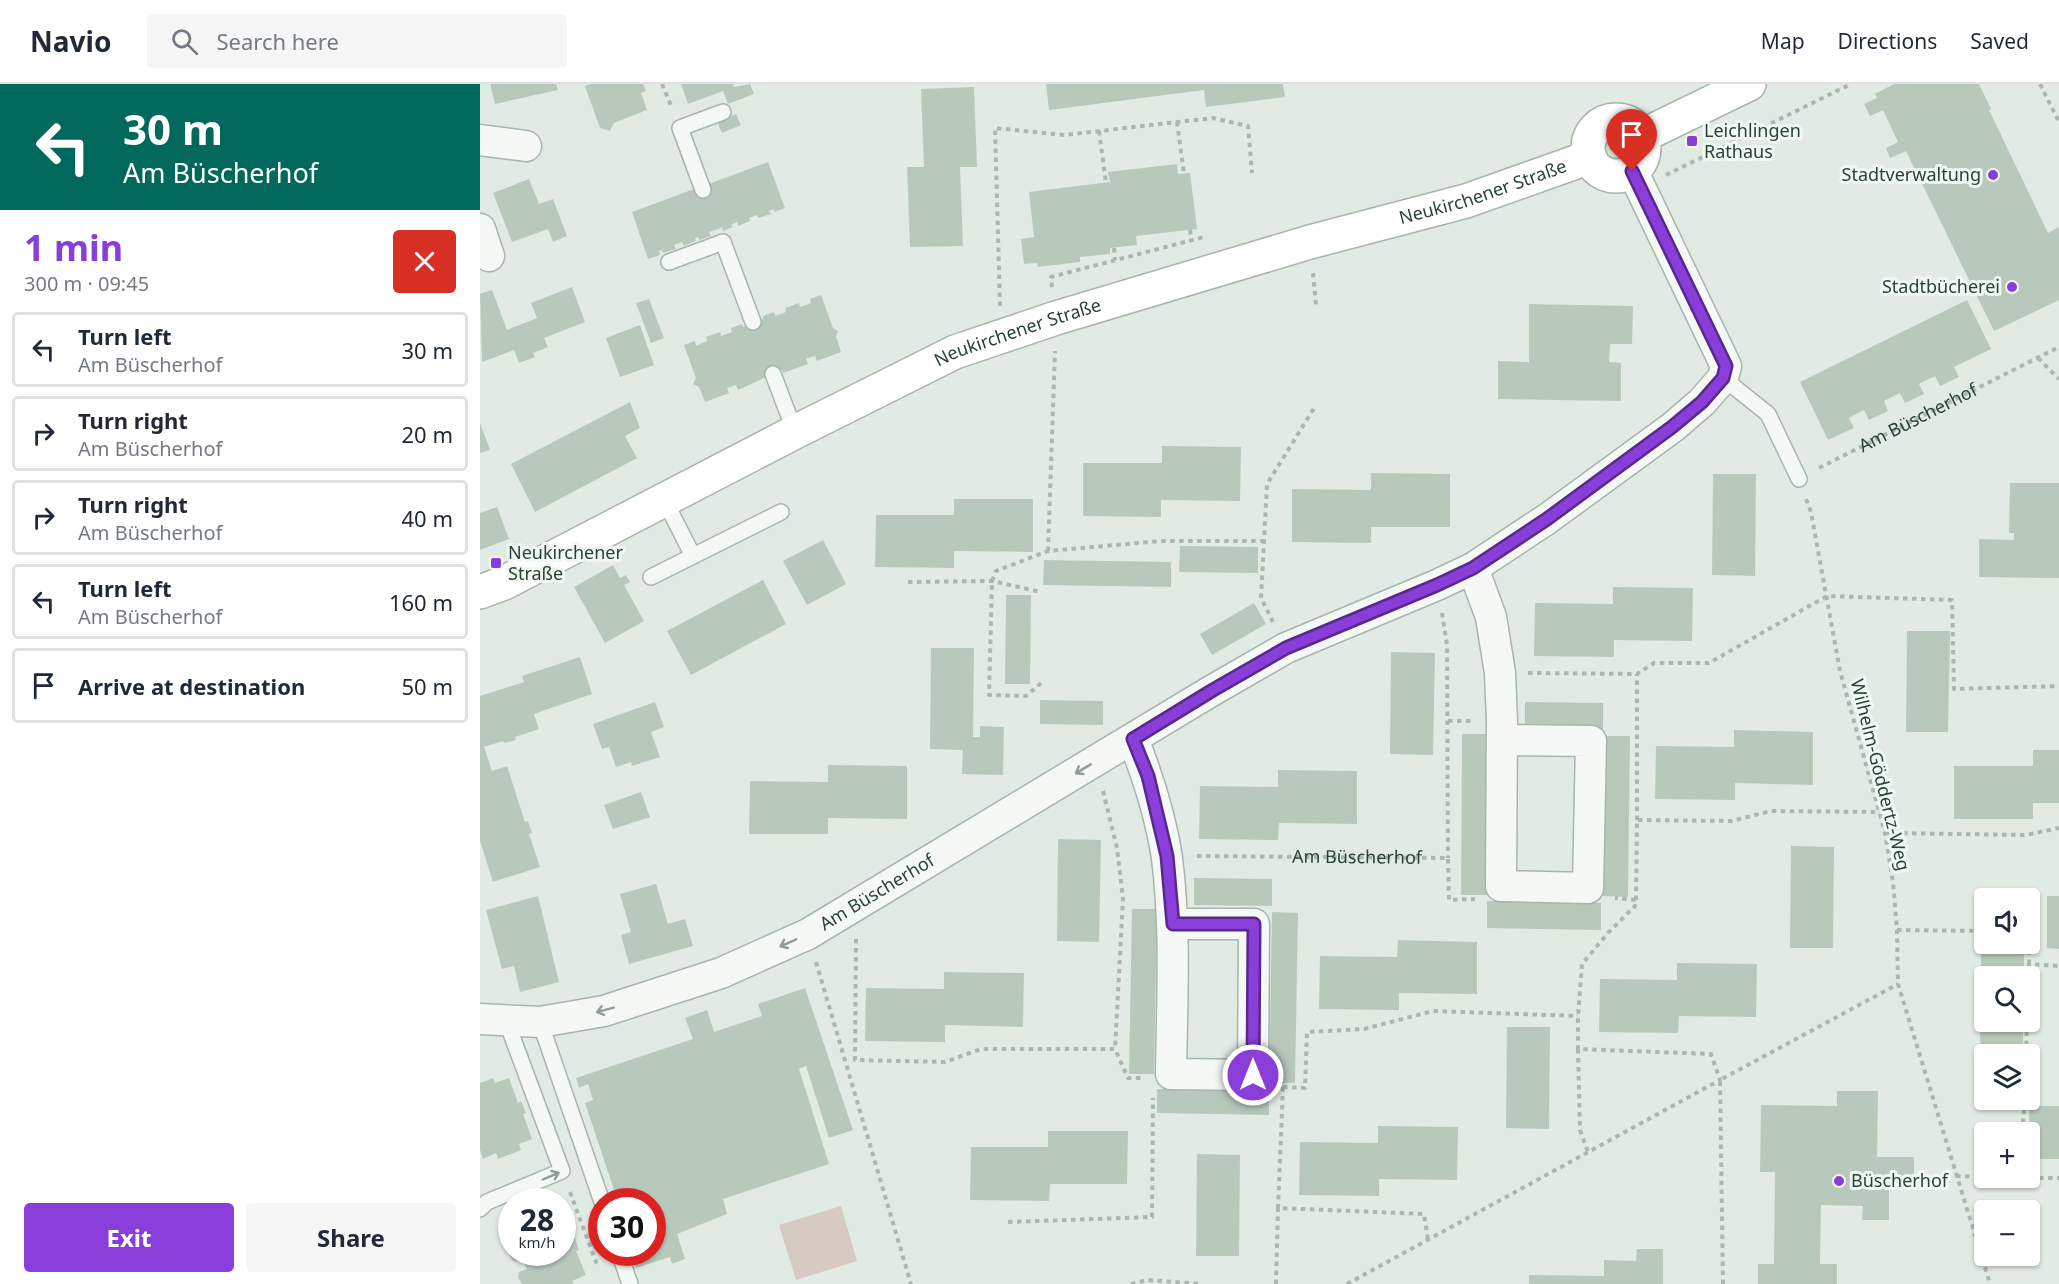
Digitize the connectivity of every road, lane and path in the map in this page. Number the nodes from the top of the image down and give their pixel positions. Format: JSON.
{"nodes":[{"id":1,"x":1749,"y":84,"type":"edge"},
{"id":2,"x":1851,"y":84,"type":"edge"},
{"id":3,"x":2040,"y":84,"type":"edge"},
{"id":4,"x":723,"y":112,"type":"dead end"},
{"id":5,"x":1177,"y":122,"type":"junction"},
{"id":6,"x":2059,"y":122,"type":"edge"},
{"id":7,"x":1099,"y":131,"type":"junction"},
{"id":8,"x":1642,"y":136,"type":"junction"},
{"id":9,"x":480,"y":140,"type":"edge"},
{"id":10,"x":526,"y":146,"type":"dead end"},
{"id":11,"x":1590,"y":157,"type":"junction"},
{"id":12,"x":1252,"y":173,"type":"dead end"},
{"id":13,"x":1184,"y":174,"type":"dead end"},
{"id":14,"x":1636,"y":179,"type":"junction"},
{"id":15,"x":1106,"y":183,"type":"dead end"},
{"id":16,"x":703,"y":190,"type":"dead end"},
{"id":17,"x":1190,"y":230,"type":"dead end"},
{"id":18,"x":1204,"y":237,"type":"dead end"},
{"id":19,"x":1191,"y":239,"type":"junction"},
{"id":20,"x":1114,"y":248,"type":"dead end"},
{"id":21,"x":1115,"y":260,"type":"junction"},
{"id":22,"x":669,"y":262,"type":"dead end"},
{"id":23,"x":1056,"y":318,"type":"junction"},
{"id":24,"x":753,"y":322,"type":"dead end"},
{"id":25,"x":1001,"y":336,"type":"junction"},
{"id":26,"x":2059,"y":347,"type":"edge"},
{"id":27,"x":2038,"y":358,"type":"junction"},
{"id":28,"x":773,"y":374,"type":"dead end"},
{"id":29,"x":1723,"y":378,"type":"junction"},
{"id":30,"x":2059,"y":379,"type":"edge"},
{"id":31,"x":1316,"y":405,"type":"dead end"},
{"id":32,"x":795,"y":432,"type":"junction"},
{"id":33,"x":1799,"y":479,"type":"junction"},
{"id":34,"x":664,"y":499,"type":"junction"},
{"id":35,"x":781,"y":513,"type":"dead end"},
{"id":36,"x":1264,"y":541,"type":"junction"},
{"id":37,"x":1048,"y":551,"type":"junction"},
{"id":38,"x":693,"y":556,"type":"junction"},
{"id":39,"x":1473,"y":568,"type":"junction"},
{"id":40,"x":651,"y":577,"type":"dead end"},
{"id":41,"x":992,"y":581,"type":"junction"},
{"id":42,"x":909,"y":582,"type":"dead end"},
{"id":43,"x":1437,"y":585,"type":"junction"},
{"id":44,"x":480,"y":592,"type":"edge"},
{"id":45,"x":1041,"y":592,"type":"dead end"},
{"id":46,"x":1827,"y":596,"type":"junction"},
{"id":47,"x":1261,"y":598,"type":"dead end"},
{"id":48,"x":1500,"y":673,"type":"junction"},
{"id":49,"x":1637,"y":674,"type":"junction"},
{"id":50,"x":1041,"y":683,"type":"dead end"},
{"id":51,"x":2059,"y":686,"type":"edge"},
{"id":52,"x":1133,"y":739,"type":"junction"},
{"id":53,"x":1502,"y":740,"type":"junction"},
{"id":54,"x":1095,"y":761,"type":"junction"},
{"id":55,"x":1880,"y":812,"type":"junction"},
{"id":56,"x":1637,"y":820,"type":"junction"},
{"id":57,"x":2059,"y":828,"type":"edge"},
{"id":58,"x":1884,"y":833,"type":"junction"},
{"id":59,"x":1167,"y":856,"type":"junction"},
{"id":60,"x":1448,"y":858,"type":"junction"},
{"id":61,"x":1501,"y":886,"type":"junction"},
{"id":62,"x":1588,"y":888,"type":"junction"},
{"id":63,"x":1636,"y":900,"type":"junction"},
{"id":64,"x":857,"y":905,"type":"junction"},
{"id":65,"x":1173,"y":924,"type":"junction"},
{"id":66,"x":1897,"y":930,"type":"junction"},
{"id":67,"x":1974,"y":930,"type":"edge"},
{"id":68,"x":808,"y":934,"type":"junction"},
{"id":69,"x":2029,"y":954,"type":"edge"},
{"id":70,"x":2029,"y":964,"type":"joint"},
{"id":71,"x":2059,"y":966,"type":"edge"},
{"id":72,"x":1898,"y":984,"type":"junction"},
{"id":73,"x":1578,"y":1016,"type":"junction"},
{"id":74,"x":493,"y":1019,"type":"edge"},
{"id":75,"x":540,"y":1022,"type":"junction"},
{"id":76,"x":1115,"y":1049,"type":"junction"},
{"id":77,"x":1578,"y":1049,"type":"junction"},
{"id":78,"x":1253,"y":1075,"type":"junction"},
{"id":79,"x":1162,"y":1077,"type":"junction"},
{"id":80,"x":1720,"y":1080,"type":"junction"},
{"id":81,"x":1283,"y":1087,"type":"junction"},
{"id":82,"x":1588,"y":1152,"type":"junction"},
{"id":83,"x":562,"y":1171,"type":"junction"},
{"id":84,"x":1956,"y":1176,"type":"junction"},
{"id":85,"x":1974,"y":1177,"type":"edge"},
{"id":86,"x":2040,"y":1178,"type":"edge"},
{"id":87,"x":2059,"y":1178,"type":"edge"},
{"id":88,"x":597,"y":1188,"type":"edge"},
{"id":89,"x":1278,"y":1208,"type":"junction"},
{"id":90,"x":480,"y":1209,"type":"edge"},
{"id":91,"x":1008,"y":1222,"type":"dead end"},
{"id":92,"x":1428,"y":1240,"type":"junction"},
{"id":93,"x":588,"y":1241,"type":"edge"},
{"id":94,"x":624,"y":1266,"type":"edge"},
{"id":95,"x":630,"y":1284,"type":"edge"},
{"id":96,"x":911,"y":1284,"type":"edge"},
{"id":97,"x":1131,"y":1284,"type":"edge"},
{"id":98,"x":1201,"y":1284,"type":"edge"},
{"id":99,"x":1276,"y":1284,"type":"edge"},
{"id":100,"x":1347,"y":1284,"type":"edge"},
{"id":101,"x":1723,"y":1284,"type":"edge"},
{"id":102,"x":1990,"y":1284,"type":"edge"}],
"edges":[{"from":1,"to":8,"type":"main road"},
{"from":2,"to":14,"type":"path"},
{"from":3,"to":6,"type":"path"},
{"from":4,"to":16,"type":"lane"},
{"from":5,"to":7,"type":"path"},
{"from":5,"to":12,"type":"path"},
{"from":5,"to":13,"type":"path"},
{"from":7,"to":15,"type":"path"},
{"from":7,"to":25,"type":"path"},
{"from":8,"to":11,"type":"main road"},
{"from":8,"to":14,"type":"main road"},
{"from":9,"to":10,"type":"street"},
{"from":11,"to":14,"type":"main road"},
{"from":11,"to":23,"type":"main road","name":"Neukirchener Straße"},
{"from":14,"to":29,"type":"street"},
{"from":17,"to":19,"type":"path"},
{"from":18,"to":19,"type":"path"},
{"from":19,"to":21,"type":"path"},
{"from":20,"to":21,"type":"path"},
{"from":21,"to":23,"type":"path"},
{"from":22,"to":24,"type":"lane"},
{"from":23,"to":25,"type":"main road","name":"Neukirchener Straße"},
{"from":23,"to":37,"type":"path"},
{"from":25,"to":32,"type":"main road","name":"Neukirchener Straße"},
{"from":26,"to":27,"type":"path","name":"Am Büscherhof"},
{"from":27,"to":30,"type":"path"},
{"from":27,"to":33,"type":"path","name":"Am Büscherhof"},
{"from":28,"to":32,"type":"lane"},
{"from":29,"to":33,"type":"lane"},
{"from":29,"to":39,"type":"street","name":"Am Büscherhof"},
{"from":31,"to":36,"type":"path"},
{"from":32,"to":34,"type":"main road","name":"Neukirchener Straße"},
{"from":33,"to":46,"type":"path","name":"Wilhelm-Göddertz-Weg"},
{"from":34,"to":38,"type":"lane"},
{"from":34,"to":44,"type":"main road","name":"Neukirchener Straße"},
{"from":35,"to":38,"type":"lane"},
{"from":36,"to":37,"type":"path"},
{"from":36,"to":47,"type":"path"},
{"from":37,"to":41,"type":"path"},
{"from":38,"to":40,"type":"lane"},
{"from":39,"to":43,"type":"street","name":"Am Büscherhof"},
{"from":39,"to":48,"type":"street"},
{"from":41,"to":42,"type":"path"},
{"from":41,"to":45,"type":"path"},
{"from":41,"to":50,"type":"path"},
{"from":43,"to":52,"type":"street","name":"Am Büscherhof"},
{"from":43,"to":60,"type":"path"},
{"from":46,"to":49,"type":"path"},
{"from":46,"to":51,"type":"path"},
{"from":46,"to":55,"type":"path","name":"Wilhelm-Göddertz-Weg"},
{"from":48,"to":49,"type":"path"},
{"from":48,"to":53,"type":"street"},
{"from":49,"to":56,"type":"path"},
{"from":52,"to":54,"type":"street","name":"Am Büscherhof"},
{"from":52,"to":59,"type":"street"},
{"from":53,"to":61,"type":"street"},
{"from":53,"to":62,"type":"street"},
{"from":54,"to":64,"type":"street","name":"Am Büscherhof","one_way":true},
{"from":54,"to":76,"type":"path"},
{"from":55,"to":56,"type":"path"},
{"from":55,"to":58,"type":"path","name":"Wilhelm-Göddertz-Weg"},
{"from":56,"to":63,"type":"path"},
{"from":57,"to":58,"type":"path"},
{"from":58,"to":66,"type":"path","name":"Wilhelm-Göddertz-Weg"},
{"from":59,"to":60,"type":"path","name":"Am Büscherhof"},
{"from":59,"to":65,"type":"street"},
{"from":60,"to":61,"type":"path","name":"Am Büscherhof"},
{"from":61,"to":62,"type":"street"},
{"from":62,"to":63,"type":"path"},
{"from":63,"to":73,"type":"path"},
{"from":64,"to":68,"type":"street","name":"Am Büscherhof"},
{"from":64,"to":76,"type":"path"},
{"from":65,"to":78,"type":"street"},
{"from":65,"to":79,"type":"street"},
{"from":66,"to":67,"type":"path"},
{"from":66,"to":72,"type":"path","name":"Wilhelm-Göddertz-Weg"},
{"from":68,"to":75,"type":"street","name":"Am Büscherhof","one_way":true},
{"from":68,"to":96,"type":"path","name":"Am Büscherhof"},
{"from":69,"to":70,"type":"path"},
{"from":70,"to":71,"type":"path"},
{"from":72,"to":80,"type":"path"},
{"from":72,"to":84,"type":"path","name":"Wilhelm-Göddertz-Weg"},
{"from":73,"to":77,"type":"path"},
{"from":73,"to":81,"type":"path"},
{"from":74,"to":75,"type":"street","name":"Am Büscherhof"},
{"from":74,"to":83,"type":"lane"},
{"from":75,"to":88,"type":"lane"},
{"from":76,"to":79,"type":"path"},
{"from":77,"to":80,"type":"path"},
{"from":77,"to":82,"type":"path"},
{"from":78,"to":79,"type":"street"},
{"from":78,"to":81,"type":"path"},
{"from":79,"to":91,"type":"path"},
{"from":80,"to":82,"type":"path"},
{"from":80,"to":101,"type":"path"},
{"from":81,"to":89,"type":"path"},
{"from":82,"to":92,"type":"path"},
{"from":90,"to":83,"type":"lane","one_way":true},
{"from":83,"to":93,"type":"path"},
{"from":84,"to":85,"type":"path"},
{"from":84,"to":102,"type":"path","name":"Wilhelm-Göddertz-Weg"},
{"from":86,"to":87,"type":"path"},
{"from":89,"to":92,"type":"path"},
{"from":89,"to":99,"type":"path"},
{"from":92,"to":100,"type":"path"},
{"from":94,"to":95,"type":"lane"},
{"from":97,"to":98,"type":"path"}]}
